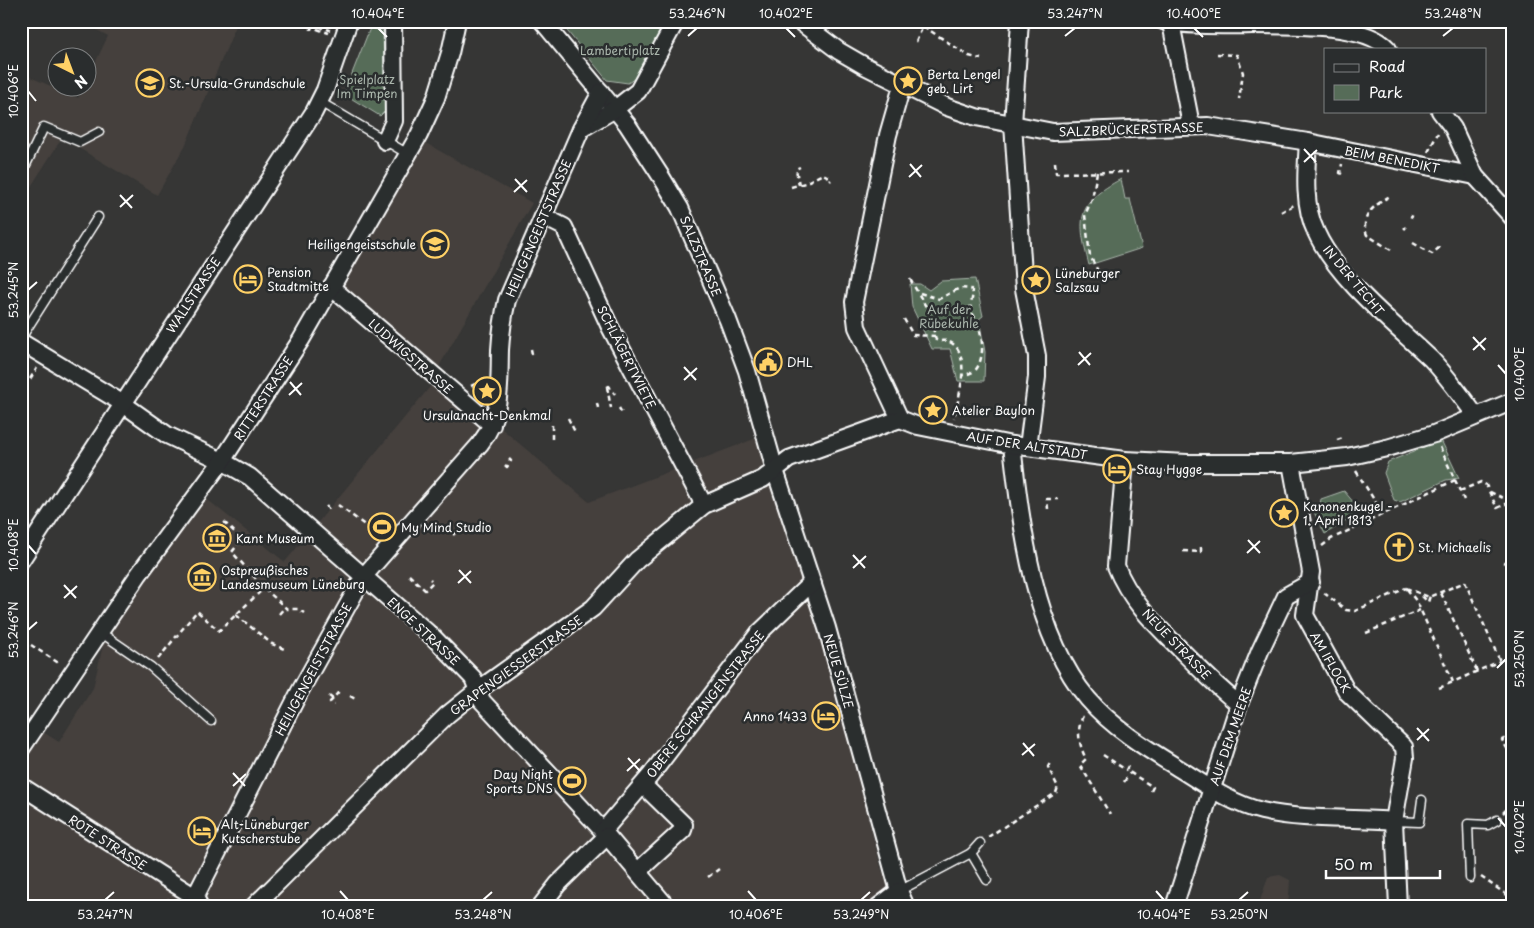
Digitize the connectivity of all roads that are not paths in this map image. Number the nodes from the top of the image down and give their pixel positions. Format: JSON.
{"nodes":[{"id":1,"x":393,"y":21,"type":"edge"},
{"id":2,"x":457,"y":21,"type":"edge"},
{"id":3,"x":542,"y":21,"type":"edge"},
{"id":4,"x":676,"y":21,"type":"edge"},
{"id":5,"x":800,"y":21,"type":"edge"},
{"id":6,"x":1020,"y":21,"type":"edge"},
{"id":7,"x":1167,"y":22,"type":"edge"},
{"id":8,"x":346,"y":31,"type":"edge"},
{"id":9,"x":1387,"y":48,"type":"edge"},
{"id":10,"x":902,"y":86,"type":"junction"},
{"id":11,"x":601,"y":92,"type":"junction"},
{"id":12,"x":320,"y":102,"type":"junction"},
{"id":13,"x":615,"y":109,"type":"junction"},
{"id":14,"x":1443,"y":115,"type":"edge"},
{"id":15,"x":1013,"y":124,"type":"junction"},
{"id":16,"x":1191,"y":125,"type":"junction"},
{"id":17,"x":581,"y":129,"type":"junction"},
{"id":18,"x":99,"y":132,"type":"dead end"},
{"id":19,"x":385,"y":140,"type":"junction"},
{"id":20,"x":1308,"y":142,"type":"junction"},
{"id":21,"x":409,"y":155,"type":"junction"},
{"id":22,"x":21,"y":175,"type":"edge"},
{"id":23,"x":1475,"y":176,"type":"junction"},
{"id":24,"x":98,"y":217,"type":"dead end"},
{"id":25,"x":544,"y":217,"type":"junction"},
{"id":26,"x":1513,"y":218,"type":"edge"},
{"id":27,"x":332,"y":287,"type":"junction"},
{"id":28,"x":21,"y":338,"type":"edge"},
{"id":29,"x":21,"y":342,"type":"edge"},
{"id":30,"x":1513,"y":401,"type":"edge"},
{"id":31,"x":122,"y":403,"type":"junction"},
{"id":32,"x":1476,"y":416,"type":"junction"},
{"id":33,"x":900,"y":419,"type":"junction"},
{"id":34,"x":492,"y":425,"type":"junction"},
{"id":35,"x":766,"y":438,"type":"joint"},
{"id":36,"x":1020,"y":446,"type":"junction"},
{"id":37,"x":1125,"y":460,"type":"junction"},
{"id":38,"x":222,"y":461,"type":"junction"},
{"id":39,"x":1291,"y":463,"type":"junction"},
{"id":40,"x":775,"y":470,"type":"junction"},
{"id":41,"x":704,"y":505,"type":"junction"},
{"id":42,"x":21,"y":560,"type":"edge"},
{"id":43,"x":364,"y":576,"type":"junction"},
{"id":44,"x":1311,"y":577,"type":"junction"},
{"id":45,"x":812,"y":580,"type":"junction"},
{"id":46,"x":100,"y":632,"type":"junction"},
{"id":47,"x":478,"y":690,"type":"junction"},
{"id":48,"x":1239,"y":704,"type":"junction"},
{"id":49,"x":210,"y":721,"type":"dead end"},
{"id":50,"x":21,"y":749,"type":"edge"},
{"id":51,"x":643,"y":784,"type":"junction"},
{"id":52,"x":21,"y":786,"type":"edge"},
{"id":53,"x":1212,"y":789,"type":"junction"},
{"id":54,"x":1422,"y":800,"type":"dead end"},
{"id":55,"x":1394,"y":820,"type":"junction"},
{"id":56,"x":1497,"y":820,"type":"dead end"},
{"id":57,"x":605,"y":833,"type":"junction"},
{"id":58,"x":980,"y":842,"type":"road end"},
{"id":59,"x":971,"y":853,"type":"junction"},
{"id":60,"x":638,"y":871,"type":"junction"},
{"id":61,"x":1469,"y":874,"type":"road end"},
{"id":62,"x":988,"y":880,"type":"dead end"},
{"id":63,"x":899,"y":891,"type":"junction"},
{"id":64,"x":197,"y":902,"type":"edge"},
{"id":65,"x":253,"y":907,"type":"edge"},
{"id":66,"x":540,"y":907,"type":"edge"},
{"id":67,"x":667,"y":907,"type":"edge"},
{"id":68,"x":878,"y":907,"type":"edge"},
{"id":69,"x":906,"y":907,"type":"edge"},
{"id":70,"x":1174,"y":907,"type":"edge"},
{"id":71,"x":1398,"y":907,"type":"edge"}],
"edges":[{"from":1,"to":19,"type":"street"},
{"from":2,"to":21,"type":"street","name":"RITTERSTRASSE"},
{"from":3,"to":11,"type":"street","name":"SALZSTRASSE"},
{"from":4,"to":13,"type":"street"},
{"from":5,"to":10,"type":"street","name":"SALZBRÜCKERSTRASSE"},
{"from":6,"to":15,"type":"street"},
{"from":7,"to":9,"type":"street"},
{"from":7,"to":16,"type":"street"},
{"from":8,"to":12,"type":"street","name":"WALLSTRASSE"},
{"from":10,"to":15,"type":"street","name":"SALZBRÜCKERSTRASSE"},
{"from":10,"to":33,"type":"street"},
{"from":11,"to":13,"type":"street","name":"SALZSTRASSE"},
{"from":11,"to":17,"type":"street","name":"HEILIGENGEISTSTRASSE"},
{"from":12,"to":19,"type":"lane"},
{"from":12,"to":31,"type":"street","name":"WALLSTRASSE"},
{"from":13,"to":17,"type":"street"},
{"from":13,"to":35,"type":"street","name":"SALZSTRASSE"},
{"from":14,"to":23,"type":"street"},
{"from":15,"to":16,"type":"street","name":"SALZBRÜCKERSTRASSE"},
{"from":15,"to":36,"type":"street"},
{"from":16,"to":20,"type":"street","name":"SALZBRÜCKERSTRASSE"},
{"from":17,"to":25,"type":"street","name":"HEILIGENGEISTSTRASSE"},
{"from":18,"to":22,"type":"lane"},
{"from":19,"to":21,"type":"lane"},
{"from":20,"to":23,"type":"street","name":"BEIM BENEDIKT"},
{"from":20,"to":32,"type":"street","name":"IN DER TECHT"},
{"from":21,"to":27,"type":"street","name":"RITTERSTRASSE"},
{"from":23,"to":26,"type":"street"},
{"from":24,"to":28,"type":"lane"},
{"from":25,"to":34,"type":"street","name":"HEILIGENGEISTSTRASSE"},
{"from":25,"to":41,"type":"street","name":"SCHLÄGERTWIETE"},
{"from":27,"to":34,"type":"street","name":"LUDWIGSTRASSE"},
{"from":27,"to":38,"type":"street","name":"RITTERSTRASSE"},
{"from":29,"to":31,"type":"street","name":"ENGE STRASSE"},
{"from":30,"to":32,"type":"street","name":"AUF DER ALTSTADT"},
{"from":31,"to":38,"type":"street","name":"ENGE STRASSE"},
{"from":31,"to":42,"type":"street","name":"WALLSTRASSE"},
{"from":32,"to":39,"type":"street","name":"AUF DER ALTSTADT"},
{"from":33,"to":36,"type":"street","name":"AUF DER ALTSTADT"},
{"from":33,"to":40,"type":"street"},
{"from":34,"to":43,"type":"street","name":"HEILIGENGEISTSTRASSE"},
{"from":35,"to":40,"type":"street","name":"NEUE SÜLZE"},
{"from":36,"to":37,"type":"street","name":"AUF DER ALTSTADT"},
{"from":36,"to":53,"type":"street"},
{"from":37,"to":39,"type":"street","name":"AUF DER ALTSTADT"},
{"from":37,"to":48,"type":"street","name":"NEUE STRASSE"},
{"from":38,"to":43,"type":"street","name":"ENGE STRASSE"},
{"from":38,"to":46,"type":"street","name":"RITTERSTRASSE"},
{"from":39,"to":44,"type":"street"},
{"from":40,"to":41,"type":"street","name":"GRAPENGIESSERSTRASSE"},
{"from":40,"to":45,"type":"street","name":"NEUE SÜLZE"},
{"from":41,"to":47,"type":"street","name":"GRAPENGIESSERSTRASSE"},
{"from":43,"to":47,"type":"street","name":"ENGE STRASSE"},
{"from":43,"to":64,"type":"street","name":"HEILIGENGEISTSTRASSE"},
{"from":44,"to":48,"type":"street","name":"AUF DEM MEERE"},
{"from":44,"to":55,"type":"street","name":"AM IFLOCK"},
{"from":45,"to":51,"type":"street","name":"OBERE SCHRANGENSTRASSE"},
{"from":45,"to":63,"type":"street","name":"NEUE SÜLZE"},
{"from":46,"to":49,"type":"lane"},
{"from":46,"to":50,"type":"street","name":"RITTERSTRASSE"},
{"from":47,"to":57,"type":"street","name":"ENGE STRASSE"},
{"from":47,"to":65,"type":"street","name":"GRAPENGIESSERSTRASSE"},
{"from":48,"to":53,"type":"street","name":"AUF DEM MEERE"},
{"from":51,"to":57,"type":"street","name":"OBERE SCHRANGENSTRASSE"},
{"from":51,"to":60,"type":"street"},
{"from":52,"to":64,"type":"street","name":"ROTE STRASSE"},
{"from":53,"to":55,"type":"street"},
{"from":53,"to":70,"type":"street","name":"AUF DEM MEERE"},
{"from":54,"to":55,"type":"lane"},
{"from":55,"to":71,"type":"street"},
{"from":56,"to":61,"type":"lane"},
{"from":57,"to":60,"type":"street","name":"ENGE STRASSE"},
{"from":57,"to":66,"type":"street","name":"OBERE SCHRANGENSTRASSE"},
{"from":58,"to":59,"type":"lane"},
{"from":59,"to":62,"type":"lane"},
{"from":59,"to":63,"type":"lane"},
{"from":60,"to":67,"type":"street","name":"ENGE STRASSE"},
{"from":63,"to":68,"type":"street"},
{"from":63,"to":69,"type":"street","name":"NEUE SÜLZE"}]}
